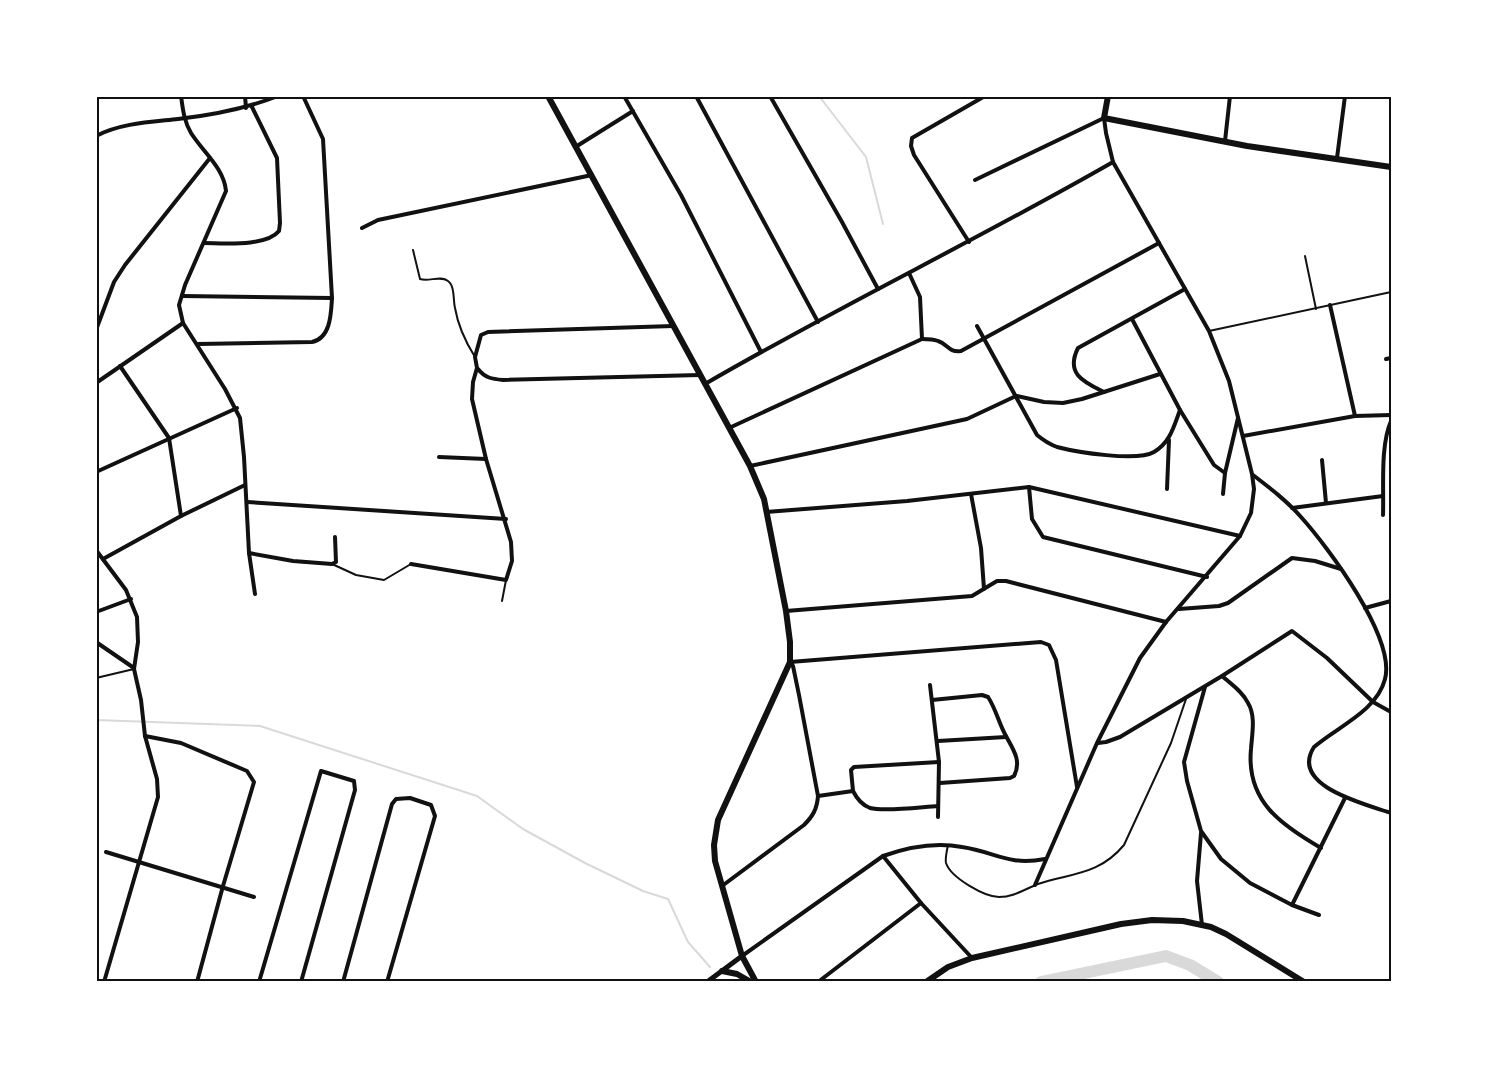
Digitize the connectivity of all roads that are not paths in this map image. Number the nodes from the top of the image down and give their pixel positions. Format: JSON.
{"nodes":[{"id":1,"x":182,"y":96,"type":"edge"},
{"id":2,"x":245,"y":96,"type":"edge"},
{"id":3,"x":278,"y":96,"type":"edge"},
{"id":4,"x":303,"y":96,"type":"edge"},
{"id":5,"x":548,"y":96,"type":"edge"},
{"id":6,"x":624,"y":96,"type":"edge"},
{"id":7,"x":696,"y":96,"type":"edge"},
{"id":8,"x":770,"y":96,"type":"edge"},
{"id":9,"x":985,"y":96,"type":"edge"},
{"id":10,"x":1108,"y":96,"type":"edge"},
{"id":11,"x":1230,"y":96,"type":"edge"},
{"id":12,"x":1345,"y":96,"type":"edge"},
{"id":13,"x":252,"y":107,"type":"junction"},
{"id":14,"x":246,"y":108,"type":"junction"},
{"id":15,"x":633,"y":111,"type":"junction"},
{"id":16,"x":184,"y":118,"type":"junction"},
{"id":17,"x":1104,"y":118,"type":"junction"},
{"id":18,"x":96,"y":136,"type":"edge"},
{"id":19,"x":1225,"y":142,"type":"junction"},
{"id":20,"x":577,"y":146,"type":"junction"},
{"id":21,"x":210,"y":158,"type":"junction"},
{"id":22,"x":1337,"y":158,"type":"junction"},
{"id":23,"x":1113,"y":162,"type":"junction"},
{"id":24,"x":1391,"y":167,"type":"edge"},
{"id":25,"x":593,"y":174,"type":"junction"},
{"id":26,"x":975,"y":180,"type":"dead end"},
{"id":27,"x":362,"y":228,"type":"dead end"},
{"id":28,"x":969,"y":242,"type":"junction"},
{"id":29,"x":204,"y":243,"type":"junction"},
{"id":30,"x":1159,"y":243,"type":"junction"},
{"id":31,"x":413,"y":250,"type":"dead end"},
{"id":32,"x":1305,"y":256,"type":"dead end"},
{"id":33,"x":909,"y":273,"type":"junction"},
{"id":34,"x":878,"y":289,"type":"junction"},
{"id":35,"x":1185,"y":289,"type":"junction"},
{"id":36,"x":1391,"y":292,"type":"edge"},
{"id":37,"x":182,"y":296,"type":"junction"},
{"id":38,"x":332,"y":298,"type":"junction"},
{"id":39,"x":1330,"y":305,"type":"junction"},
{"id":40,"x":1316,"y":309,"type":"junction"},
{"id":41,"x":1132,"y":319,"type":"junction"},
{"id":42,"x":818,"y":321,"type":"junction"},
{"id":43,"x":183,"y":323,"type":"junction"},
{"id":44,"x":674,"y":326,"type":"junction"},
{"id":45,"x":977,"y":326,"type":"dead end"},
{"id":46,"x":96,"y":330,"type":"edge"},
{"id":47,"x":1209,"y":331,"type":"junction"},
{"id":48,"x":984,"y":338,"type":"junction"},
{"id":49,"x":922,"y":339,"type":"junction"},
{"id":50,"x":197,"y":344,"type":"junction"},
{"id":51,"x":761,"y":352,"type":"junction"},
{"id":52,"x":475,"y":357,"type":"junction"},
{"id":53,"x":120,"y":366,"type":"junction"},
{"id":54,"x":477,"y":368,"type":"junction"},
{"id":55,"x":700,"y":375,"type":"junction"},
{"id":56,"x":1160,"y":375,"type":"junction"},
{"id":57,"x":96,"y":383,"type":"edge"},
{"id":58,"x":705,"y":384,"type":"junction"},
{"id":59,"x":1104,"y":392,"type":"junction"},
{"id":60,"x":1016,"y":396,"type":"junction"},
{"id":61,"x":237,"y":408,"type":"junction"},
{"id":62,"x":1180,"y":410,"type":"junction"},
{"id":63,"x":1391,"y":415,"type":"edge"},
{"id":64,"x":1355,"y":416,"type":"junction"},
{"id":65,"x":1238,"y":417,"type":"junction"},
{"id":66,"x":1391,"y":421,"type":"edge"},
{"id":67,"x":728,"y":428,"type":"junction"},
{"id":68,"x":1243,"y":436,"type":"junction"},
{"id":69,"x":169,"y":438,"type":"junction"},
{"id":70,"x":1169,"y":440,"type":"junction"},
{"id":71,"x":439,"y":457,"type":"dead end"},
{"id":72,"x":486,"y":459,"type":"junction"},
{"id":73,"x":1322,"y":460,"type":"dead end"},
{"id":74,"x":750,"y":466,"type":"junction"},
{"id":75,"x":96,"y":472,"type":"edge"},
{"id":76,"x":1225,"y":473,"type":"junction"},
{"id":77,"x":1252,"y":474,"type":"junction"},
{"id":78,"x":245,"y":485,"type":"junction"},
{"id":79,"x":1029,"y":487,"type":"junction"},
{"id":80,"x":1167,"y":489,"type":"dead end"},
{"id":81,"x":971,"y":494,"type":"junction"},
{"id":82,"x":1223,"y":494,"type":"dead end"},
{"id":83,"x":1383,"y":496,"type":"junction"},
{"id":84,"x":247,"y":502,"type":"junction"},
{"id":85,"x":1326,"y":503,"type":"junction"},
{"id":86,"x":1292,"y":508,"type":"junction"},
{"id":87,"x":766,"y":512,"type":"junction"},
{"id":88,"x":1383,"y":515,"type":"dead end"},
{"id":89,"x":181,"y":516,"type":"junction"},
{"id":90,"x":506,"y":519,"type":"junction"},
{"id":91,"x":1240,"y":536,"type":"junction"},
{"id":92,"x":335,"y":537,"type":"dead end"},
{"id":93,"x":96,"y":550,"type":"edge"},
{"id":94,"x":249,"y":553,"type":"junction"},
{"id":95,"x":103,"y":559,"type":"junction"},
{"id":96,"x":332,"y":564,"type":"junction"},
{"id":97,"x":411,"y":564,"type":"joint"},
{"id":98,"x":1342,"y":570,"type":"junction"},
{"id":99,"x":1207,"y":577,"type":"junction"},
{"id":100,"x":506,"y":580,"type":"junction"},
{"id":101,"x":984,"y":590,"type":"junction"},
{"id":102,"x":255,"y":594,"type":"dead end"},
{"id":103,"x":131,"y":599,"type":"junction"},
{"id":104,"x":502,"y":601,"type":"dead end"},
{"id":105,"x":1391,"y":601,"type":"edge"},
{"id":106,"x":1365,"y":608,"type":"junction"},
{"id":107,"x":1178,"y":609,"type":"junction"},
{"id":108,"x":786,"y":611,"type":"junction"},
{"id":109,"x":96,"y":612,"type":"edge"},
{"id":110,"x":1166,"y":622,"type":"junction"},
{"id":111,"x":96,"y":642,"type":"edge"},
{"id":112,"x":790,"y":662,"type":"junction"},
{"id":113,"x":134,"y":669,"type":"junction"},
{"id":114,"x":1222,"y":676,"type":"junction"},
{"id":115,"x":96,"y":678,"type":"edge"},
{"id":116,"x":930,"y":685,"type":"dead end"},
{"id":117,"x":1205,"y":686,"type":"junction"},
{"id":118,"x":1187,"y":696,"type":"junction"},
{"id":119,"x":932,"y":700,"type":"junction"},
{"id":120,"x":1373,"y":702,"type":"junction"},
{"id":121,"x":1391,"y":712,"type":"edge"},
{"id":122,"x":145,"y":736,"type":"junction"},
{"id":123,"x":1006,"y":737,"type":"junction"},
{"id":124,"x":938,"y":741,"type":"junction"},
{"id":125,"x":1097,"y":743,"type":"junction"},
{"id":126,"x":939,"y":762,"type":"junction"},
{"id":127,"x":940,"y":783,"type":"junction"},
{"id":128,"x":1077,"y":788,"type":"junction"},
{"id":129,"x":853,"y":791,"type":"junction"},
{"id":130,"x":818,"y":796,"type":"junction"},
{"id":131,"x":1345,"y":798,"type":"junction"},
{"id":132,"x":938,"y":806,"type":"junction"},
{"id":133,"x":1391,"y":813,"type":"edge"},
{"id":134,"x":938,"y":817,"type":"dead end"},
{"id":135,"x":1201,"y":831,"type":"junction"},
{"id":136,"x":948,"y":845,"type":"junction"},
{"id":137,"x":1321,"y":848,"type":"junction"},
{"id":138,"x":106,"y":852,"type":"dead end"},
{"id":139,"x":883,"y":855,"type":"junction"},
{"id":140,"x":1046,"y":859,"type":"junction"},
{"id":141,"x":139,"y":863,"type":"junction"},
{"id":142,"x":1035,"y":885,"type":"junction"},
{"id":143,"x":223,"y":886,"type":"junction"},
{"id":144,"x":722,"y":886,"type":"junction"},
{"id":145,"x":254,"y":897,"type":"dead end"},
{"id":146,"x":921,"y":903,"type":"junction"},
{"id":147,"x":1292,"y":904,"type":"junction"},
{"id":148,"x":1319,"y":915,"type":"dead end"},
{"id":149,"x":1202,"y":925,"type":"junction"},
{"id":150,"x":742,"y":956,"type":"junction"},
{"id":151,"x":972,"y":958,"type":"junction"},
{"id":152,"x":722,"y":971,"type":"junction"},
{"id":153,"x":824,"y":980,"type":"edge"},
{"id":154,"x":104,"y":982,"type":"edge"},
{"id":155,"x":197,"y":982,"type":"edge"},
{"id":156,"x":260,"y":982,"type":"edge"},
{"id":157,"x":301,"y":982,"type":"edge"},
{"id":158,"x":343,"y":982,"type":"edge"},
{"id":159,"x":387,"y":982,"type":"edge"},
{"id":160,"x":707,"y":982,"type":"edge"},
{"id":161,"x":751,"y":982,"type":"edge"},
{"id":162,"x":756,"y":982,"type":"edge"},
{"id":163,"x":818,"y":982,"type":"edge"},
{"id":164,"x":926,"y":982,"type":"edge"},
{"id":165,"x":1304,"y":982,"type":"edge"}],
"edges":[{"from":1,"to":16,"type":"street"},
{"from":2,"to":14,"type":"street"},
{"from":3,"to":13,"type":"street"},
{"from":4,"to":38,"type":"street"},
{"from":5,"to":20,"type":"main road"},
{"from":6,"to":15,"type":"street"},
{"from":7,"to":42,"type":"street"},
{"from":8,"to":34,"type":"street"},
{"from":9,"to":28,"type":"street"},
{"from":10,"to":17,"type":"main road"},
{"from":11,"to":19,"type":"street"},
{"from":12,"to":22,"type":"street"},
{"from":13,"to":14,"type":"street"},
{"from":13,"to":29,"type":"street"},
{"from":14,"to":16,"type":"street"},
{"from":15,"to":20,"type":"street"},
{"from":15,"to":51,"type":"street"},
{"from":16,"to":18,"type":"street"},
{"from":16,"to":21,"type":"street"},
{"from":17,"to":19,"type":"main road"},
{"from":17,"to":23,"type":"street"},
{"from":17,"to":26,"type":"street"},
{"from":19,"to":22,"type":"main road"},
{"from":20,"to":25,"type":"main road"},
{"from":21,"to":29,"type":"street"},
{"from":21,"to":46,"type":"street"},
{"from":22,"to":24,"type":"main road"},
{"from":23,"to":28,"type":"street"},
{"from":23,"to":30,"type":"street"},
{"from":25,"to":27,"type":"street"},
{"from":25,"to":44,"type":"main road"},
{"from":28,"to":33,"type":"street"},
{"from":29,"to":37,"type":"street"},
{"from":30,"to":35,"type":"street"},
{"from":30,"to":48,"type":"street"},
{"from":31,"to":52,"type":"lane"},
{"from":32,"to":40,"type":"lane"},
{"from":33,"to":34,"type":"street"},
{"from":33,"to":49,"type":"street"},
{"from":34,"to":42,"type":"street"},
{"from":35,"to":41,"type":"street"},
{"from":35,"to":47,"type":"street"},
{"from":36,"to":39,"type":"lane"},
{"from":37,"to":38,"type":"street"},
{"from":37,"to":43,"type":"street"},
{"from":38,"to":50,"type":"street"},
{"from":39,"to":40,"type":"lane"},
{"from":39,"to":64,"type":"street"},
{"from":40,"to":47,"type":"lane"},
{"from":41,"to":56,"type":"street"},
{"from":41,"to":59,"type":"street"},
{"from":42,"to":51,"type":"street"},
{"from":43,"to":50,"type":"street"},
{"from":43,"to":53,"type":"street"},
{"from":44,"to":52,"type":"street"},
{"from":44,"to":55,"type":"main road"},
{"from":45,"to":48,"type":"street"},
{"from":47,"to":65,"type":"street"},
{"from":48,"to":49,"type":"street"},
{"from":48,"to":60,"type":"street"},
{"from":49,"to":67,"type":"street"},
{"from":50,"to":61,"type":"street"},
{"from":51,"to":58,"type":"street"},
{"from":52,"to":54,"type":"street"},
{"from":53,"to":57,"type":"street"},
{"from":53,"to":69,"type":"street"},
{"from":54,"to":55,"type":"street"},
{"from":54,"to":72,"type":"street"},
{"from":55,"to":58,"type":"main road"},
{"from":56,"to":59,"type":"street"},
{"from":56,"to":62,"type":"street"},
{"from":58,"to":67,"type":"main road"},
{"from":59,"to":60,"type":"street"},
{"from":60,"to":70,"type":"street"},
{"from":60,"to":74,"type":"street"},
{"from":61,"to":69,"type":"street"},
{"from":61,"to":78,"type":"street"},
{"from":62,"to":70,"type":"street"},
{"from":62,"to":76,"type":"street"},
{"from":63,"to":64,"type":"street"},
{"from":64,"to":68,"type":"street"},
{"from":65,"to":68,"type":"street"},
{"from":65,"to":76,"type":"street"},
{"from":66,"to":83,"type":"street"},
{"from":67,"to":74,"type":"main road"},
{"from":68,"to":77,"type":"street"},
{"from":69,"to":75,"type":"street"},
{"from":69,"to":89,"type":"street"},
{"from":70,"to":80,"type":"street"},
{"from":71,"to":72,"type":"street"},
{"from":72,"to":90,"type":"street"},
{"from":73,"to":85,"type":"street"},
{"from":74,"to":87,"type":"main road"},
{"from":76,"to":82,"type":"street"},
{"from":77,"to":86,"type":"street"},
{"from":77,"to":91,"type":"street"},
{"from":78,"to":84,"type":"street"},
{"from":78,"to":89,"type":"street"},
{"from":79,"to":81,"type":"street"},
{"from":79,"to":91,"type":"street"},
{"from":79,"to":99,"type":"street"},
{"from":81,"to":87,"type":"street"},
{"from":81,"to":101,"type":"street"},
{"from":83,"to":85,"type":"street"},
{"from":83,"to":88,"type":"street"},
{"from":84,"to":90,"type":"street"},
{"from":84,"to":94,"type":"street"},
{"from":85,"to":86,"type":"street"},
{"from":86,"to":98,"type":"street"},
{"from":87,"to":108,"type":"main road"},
{"from":89,"to":95,"type":"street"},
{"from":90,"to":100,"type":"street"},
{"from":91,"to":99,"type":"street"},
{"from":92,"to":96,"type":"street"},
{"from":93,"to":95,"type":"street"},
{"from":94,"to":96,"type":"street"},
{"from":94,"to":102,"type":"street"},
{"from":95,"to":103,"type":"street"},
{"from":96,"to":97,"type":"lane"},
{"from":97,"to":100,"type":"street"},
{"from":98,"to":106,"type":"street"},
{"from":98,"to":107,"type":"street"},
{"from":99,"to":107,"type":"street"},
{"from":100,"to":104,"type":"lane"},
{"from":101,"to":108,"type":"street"},
{"from":101,"to":110,"type":"street"},
{"from":103,"to":109,"type":"street"},
{"from":103,"to":113,"type":"street"},
{"from":105,"to":106,"type":"street"},
{"from":106,"to":120,"type":"street"},
{"from":107,"to":110,"type":"street"},
{"from":108,"to":112,"type":"main road"},
{"from":110,"to":125,"type":"street"},
{"from":111,"to":113,"type":"street"},
{"from":112,"to":128,"type":"street"},
{"from":112,"to":130,"type":"street"},
{"from":112,"to":144,"type":"main road"},
{"from":113,"to":115,"type":"lane"},
{"from":113,"to":122,"type":"street"},
{"from":114,"to":117,"type":"street"},
{"from":114,"to":120,"type":"street"},
{"from":114,"to":137,"type":"street"},
{"from":116,"to":119,"type":"street"},
{"from":117,"to":118,"type":"street"},
{"from":117,"to":135,"type":"street"},
{"from":118,"to":125,"type":"street"},
{"from":118,"to":142,"type":"lane"},
{"from":119,"to":123,"type":"street"},
{"from":119,"to":124,"type":"street"},
{"from":120,"to":121,"type":"street"},
{"from":120,"to":131,"type":"street"},
{"from":122,"to":141,"type":"street"},
{"from":122,"to":143,"type":"street"},
{"from":123,"to":124,"type":"street"},
{"from":123,"to":127,"type":"street"},
{"from":124,"to":126,"type":"street"},
{"from":125,"to":128,"type":"street"},
{"from":126,"to":127,"type":"street"},
{"from":126,"to":129,"type":"street"},
{"from":127,"to":132,"type":"street"},
{"from":128,"to":140,"type":"street"},
{"from":129,"to":130,"type":"street"},
{"from":129,"to":132,"type":"street"},
{"from":130,"to":144,"type":"street"},
{"from":131,"to":133,"type":"street"},
{"from":131,"to":137,"type":"street"},
{"from":132,"to":134,"type":"street"},
{"from":135,"to":147,"type":"street"},
{"from":135,"to":149,"type":"street"},
{"from":136,"to":139,"type":"street"},
{"from":136,"to":140,"type":"street"},
{"from":136,"to":142,"type":"lane"},
{"from":137,"to":147,"type":"street"},
{"from":138,"to":141,"type":"street"},
{"from":139,"to":146,"type":"street"},
{"from":139,"to":150,"type":"street"},
{"from":140,"to":142,"type":"street"},
{"from":141,"to":143,"type":"street"},
{"from":141,"to":154,"type":"street"},
{"from":143,"to":145,"type":"street"},
{"from":143,"to":155,"type":"street"},
{"from":144,"to":150,"type":"main road"},
{"from":146,"to":151,"type":"street"},
{"from":146,"to":153,"type":"street"},
{"from":147,"to":148,"type":"street"},
{"from":149,"to":151,"type":"main road"},
{"from":149,"to":165,"type":"main road"},
{"from":150,"to":152,"type":"street"},
{"from":150,"to":162,"type":"main road"},
{"from":151,"to":164,"type":"main road"},
{"from":152,"to":160,"type":"street"},
{"from":152,"to":161,"type":"main road"},
{"from":153,"to":163,"type":"street"},
{"from":156,"to":157,"type":"street"},
{"from":158,"to":159,"type":"street"}]}
